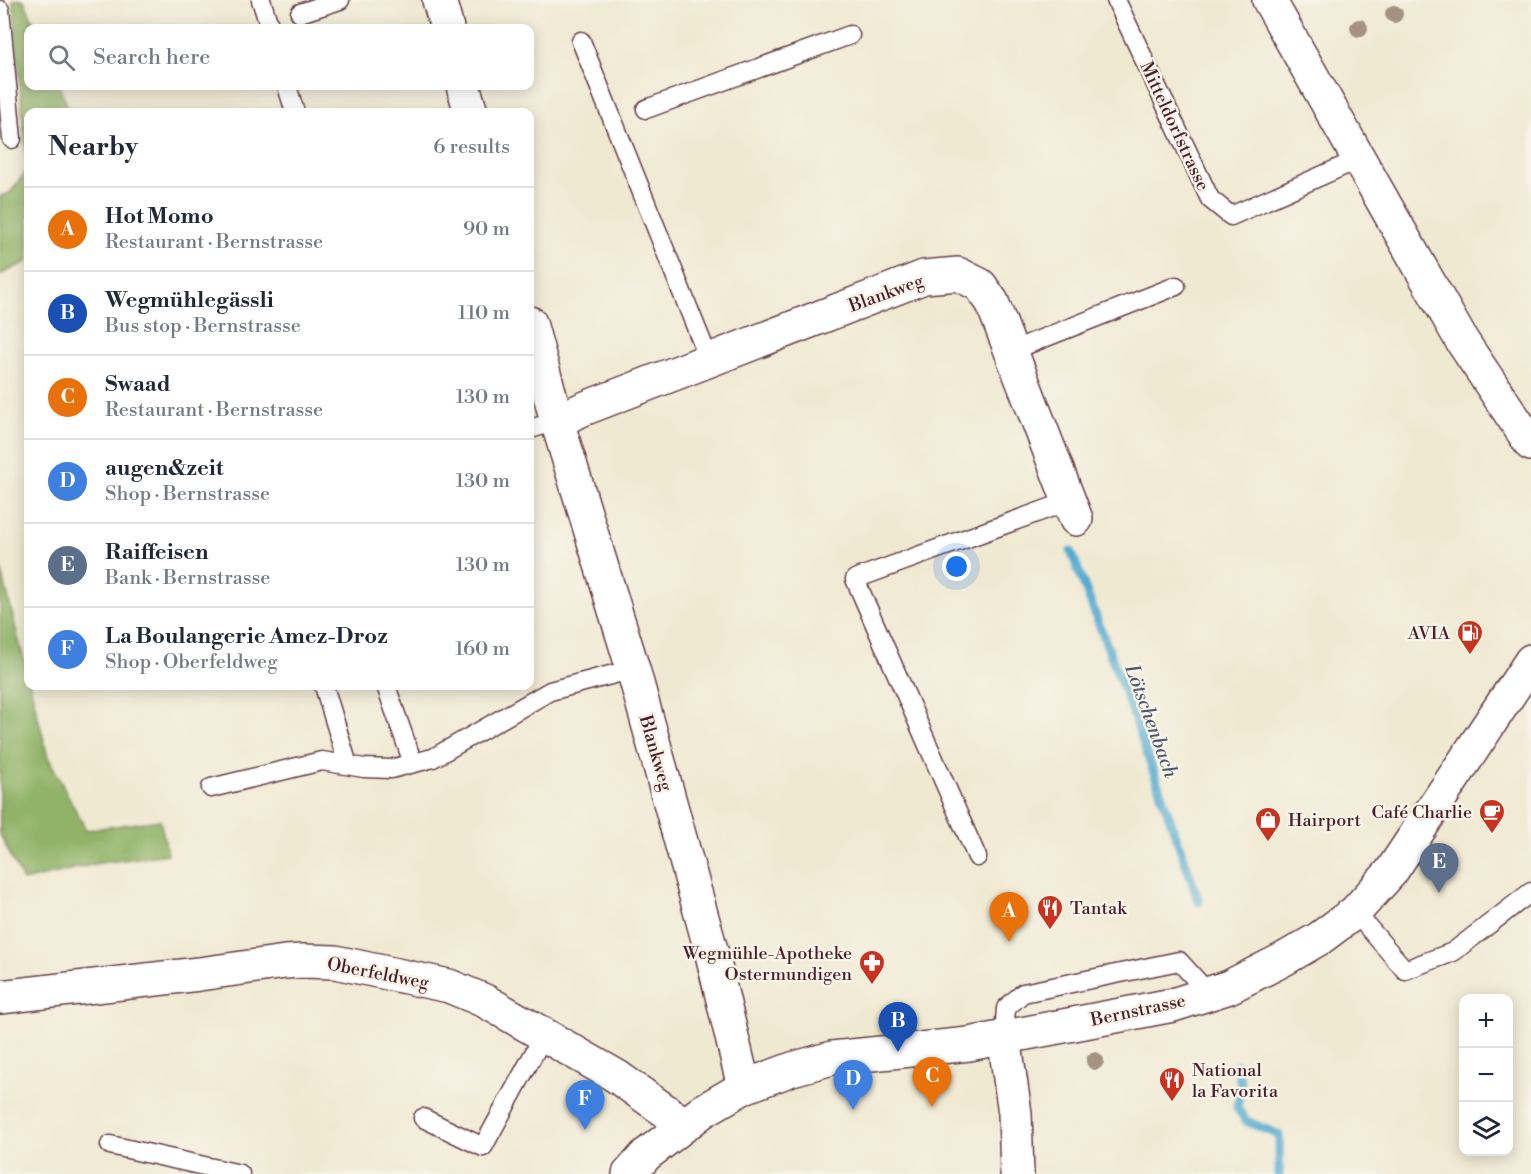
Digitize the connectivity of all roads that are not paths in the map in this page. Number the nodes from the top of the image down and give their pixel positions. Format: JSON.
{"nodes":[{"id":1,"x":261,"y":0,"type":"edge"},
{"id":2,"x":340,"y":0,"type":"edge"},
{"id":3,"x":439,"y":0,"type":"edge"},
{"id":4,"x":1116,"y":0,"type":"edge"},
{"id":5,"x":1269,"y":0,"type":"edge"},
{"id":6,"x":0,"y":10,"type":"edge"},
{"id":7,"x":300,"y":12,"type":"dead end"},
{"id":8,"x":269,"y":24,"type":"edge"},
{"id":9,"x":446,"y":24,"type":"edge"},
{"id":10,"x":850,"y":35,"type":"dead end"},
{"id":11,"x":581,"y":41,"type":"dead end"},
{"id":12,"x":288,"y":90,"type":"edge"},
{"id":13,"x":464,"y":90,"type":"edge"},
{"id":14,"x":294,"y":108,"type":"edge"},
{"id":15,"x":470,"y":108,"type":"edge"},
{"id":16,"x":646,"y":109,"type":"dead end"},
{"id":17,"x":12,"y":139,"type":"dead end"},
{"id":18,"x":1359,"y":159,"type":"junction"},
{"id":19,"x":1176,"y":286,"type":"dead end"},
{"id":20,"x":1011,"y":351,"type":"junction"},
{"id":21,"x":534,"y":354,"type":"edge"},
{"id":22,"x":710,"y":362,"type":"junction"},
{"id":23,"x":543,"y":425,"type":"edge"},
{"id":24,"x":1531,"y":444,"type":"edge"},
{"id":25,"x":1073,"y":510,"type":"joint"},
{"id":26,"x":1531,"y":662,"type":"edge"},
{"id":27,"x":633,"y":669,"type":"junction"},
{"id":28,"x":325,"y":690,"type":"edge"},
{"id":29,"x":387,"y":690,"type":"edge"},
{"id":30,"x":413,"y":763,"type":"junction"},
{"id":31,"x":348,"y":765,"type":"junction"},
{"id":32,"x":211,"y":789,"type":"dead end"},
{"id":33,"x":977,"y":857,"type":"dead end"},
{"id":34,"x":1531,"y":892,"type":"edge"},
{"id":35,"x":1355,"y":912,"type":"junction"},
{"id":36,"x":0,"y":997,"type":"edge"},
{"id":37,"x":544,"y":1035,"type":"junction"},
{"id":38,"x":1004,"y":1037,"type":"junction"},
{"id":39,"x":744,"y":1087,"type":"junction"},
{"id":40,"x":423,"y":1118,"type":"dead end"},
{"id":41,"x":684,"y":1124,"type":"junction"},
{"id":42,"x":110,"y":1145,"type":"dead end"},
{"id":43,"x":240,"y":1174,"type":"edge"},
{"id":44,"x":629,"y":1174,"type":"edge"},
{"id":45,"x":1017,"y":1174,"type":"edge"}],
"edges":[{"from":1,"to":8,"type":"lane"},
{"from":2,"to":7,"type":"lane"},
{"from":3,"to":9,"type":"street"},
{"from":4,"to":18,"type":"lane","name":"Mitteldorfstrasse"},
{"from":5,"to":18,"type":"street"},
{"from":6,"to":17,"type":"lane"},
{"from":10,"to":16,"type":"lane"},
{"from":11,"to":22,"type":"lane"},
{"from":12,"to":14,"type":"lane"},
{"from":13,"to":15,"type":"street"},
{"from":18,"to":24,"type":"street"},
{"from":19,"to":20,"type":"lane"},
{"from":20,"to":22,"type":"street","name":"Blankweg"},
{"from":20,"to":25,"type":"street","name":"Blankweg"},
{"from":21,"to":23,"type":"street","name":"Blankweg"},
{"from":22,"to":23,"type":"street","name":"Blankweg"},
{"from":23,"to":27,"type":"street","name":"Blankweg"},
{"from":25,"to":33,"type":"lane"},
{"from":26,"to":35,"type":"street","name":"Bernstrasse"},
{"from":27,"to":30,"type":"lane"},
{"from":27,"to":39,"type":"street","name":"Blankweg"},
{"from":28,"to":31,"type":"lane"},
{"from":29,"to":30,"type":"lane"},
{"from":30,"to":31,"type":"lane"},
{"from":31,"to":32,"type":"lane"},
{"from":34,"to":35,"type":"lane"},
{"from":35,"to":38,"type":"street","name":"Bernstrasse"},
{"from":36,"to":37,"type":"street","name":"Oberfeldweg"},
{"from":37,"to":40,"type":"lane"},
{"from":37,"to":41,"type":"street","name":"Oberfeldweg"},
{"from":38,"to":39,"type":"street","name":"Bernstrasse"},
{"from":38,"to":45,"type":"street"},
{"from":39,"to":41,"type":"street","name":"Bernstrasse"},
{"from":41,"to":44,"type":"street","name":"Bernstrasse"},
{"from":42,"to":43,"type":"lane"}]}
